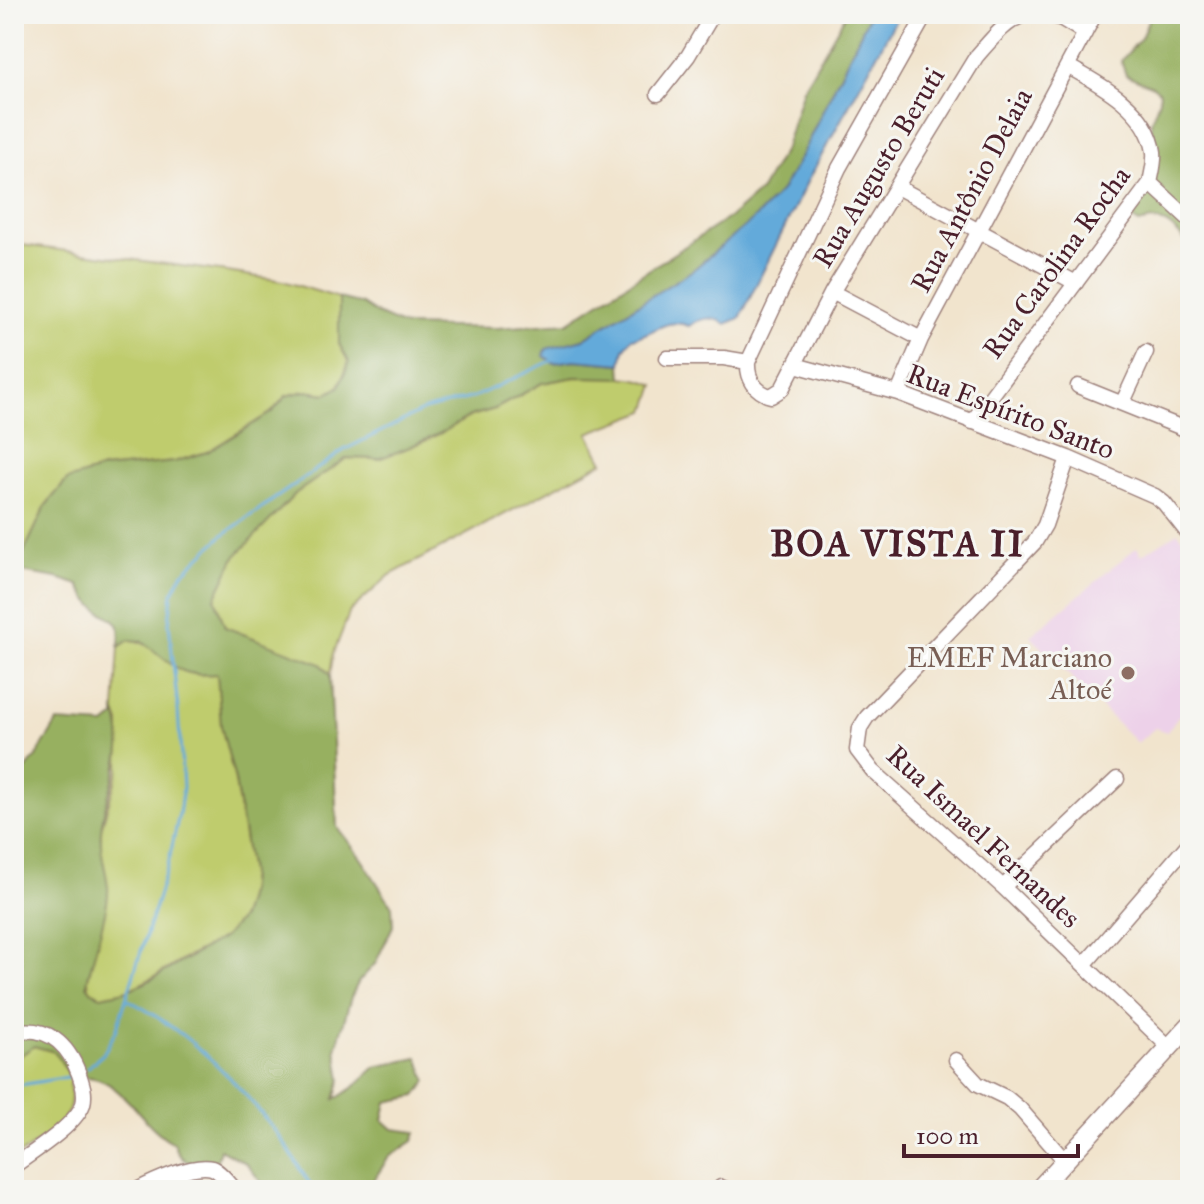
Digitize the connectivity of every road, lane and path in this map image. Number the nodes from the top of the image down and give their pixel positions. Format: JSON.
{"nodes":[{"id":1,"x":713,"y":14,"type":"edge"},
{"id":2,"x":926,"y":14,"type":"edge"},
{"id":3,"x":1026,"y":14,"type":"edge"},
{"id":4,"x":1047,"y":14,"type":"edge"},
{"id":5,"x":1095,"y":14,"type":"edge"},
{"id":6,"x":1085,"y":33,"type":"junction"},
{"id":7,"x":1067,"y":66,"type":"junction"},
{"id":8,"x":658,"y":94,"type":"dead end"},
{"id":9,"x":1150,"y":183,"type":"junction"},
{"id":10,"x":897,"y":187,"type":"junction"},
{"id":11,"x":1190,"y":220,"type":"edge"},
{"id":12,"x":980,"y":230,"type":"junction"},
{"id":13,"x":1076,"y":283,"type":"junction"},
{"id":14,"x":832,"y":292,"type":"junction"},
{"id":15,"x":921,"y":339,"type":"junction"},
{"id":16,"x":1146,"y":352,"type":"dead end"},
{"id":17,"x":667,"y":358,"type":"dead end"},
{"id":18,"x":748,"y":362,"type":"junction"},
{"id":19,"x":795,"y":365,"type":"junction"},
{"id":20,"x":1078,"y":386,"type":"dead end"},
{"id":21,"x":898,"y":393,"type":"junction"},
{"id":22,"x":1123,"y":402,"type":"junction"},
{"id":23,"x":972,"y":422,"type":"junction"},
{"id":24,"x":1190,"y":431,"type":"edge"},
{"id":25,"x":1068,"y":458,"type":"junction"},
{"id":26,"x":1188,"y":527,"type":"edge"},
{"id":27,"x":1117,"y":779,"type":"dead end"},
{"id":28,"x":1190,"y":842,"type":"edge"},
{"id":29,"x":1003,"y":887,"type":"junction"},
{"id":30,"x":1084,"y":965,"type":"junction"},
{"id":31,"x":1190,"y":1025,"type":"edge"},
{"id":32,"x":14,"y":1032,"type":"edge"},
{"id":33,"x":1169,"y":1047,"type":"junction"},
{"id":34,"x":956,"y":1060,"type":"dead end"},
{"id":35,"x":1065,"y":1161,"type":"junction"},
{"id":36,"x":14,"y":1166,"type":"edge"},
{"id":37,"x":137,"y":1190,"type":"edge"},
{"id":38,"x":235,"y":1190,"type":"edge"},
{"id":39,"x":1038,"y":1190,"type":"edge"}],
"edges":[{"from":1,"to":8,"type":"street"},
{"from":2,"to":18,"type":"street"},
{"from":3,"to":10,"type":"street","name":"Rua Augusto Beruti"},
{"from":4,"to":6,"type":"street"},
{"from":5,"to":6,"type":"street","name":"Rua Antônio Delaia"},
{"from":6,"to":7,"type":"street","name":"Rua Antônio Delaia"},
{"from":7,"to":9,"type":"street","name":"Rua Carolina Rocha"},
{"from":7,"to":12,"type":"street","name":"Rua Antônio Delaia"},
{"from":9,"to":11,"type":"street"},
{"from":9,"to":13,"type":"street","name":"Rua Carolina Rocha"},
{"from":10,"to":12,"type":"street"},
{"from":10,"to":14,"type":"street","name":"Rua Augusto Beruti"},
{"from":12,"to":13,"type":"street"},
{"from":12,"to":15,"type":"street","name":"Rua Antônio Delaia"},
{"from":13,"to":23,"type":"street","name":"Rua Carolina Rocha"},
{"from":14,"to":15,"type":"street"},
{"from":14,"to":19,"type":"street","name":"Rua Augusto Beruti"},
{"from":15,"to":21,"type":"street","name":"Rua Antônio Delaia"},
{"from":16,"to":22,"type":"street"},
{"from":17,"to":18,"type":"street"},
{"from":18,"to":19,"type":"street","name":"Rua Augusto Beruti"},
{"from":19,"to":21,"type":"street","name":"Rua Espírito Santo"},
{"from":20,"to":22,"type":"street"},
{"from":21,"to":23,"type":"street","name":"Rua Espírito Santo"},
{"from":22,"to":24,"type":"street"},
{"from":23,"to":25,"type":"street","name":"Rua Espírito Santo"},
{"from":25,"to":26,"type":"street","name":"Rua Espírito Santo"},
{"from":25,"to":29,"type":"street","name":"Rua Ismael Fernandes"},
{"from":27,"to":29,"type":"street"},
{"from":28,"to":30,"type":"street"},
{"from":29,"to":30,"type":"street","name":"Rua Ismael Fernandes"},
{"from":30,"to":33,"type":"street","name":"Rua Ismael Fernandes"},
{"from":31,"to":33,"type":"main road"},
{"from":32,"to":36,"type":"street"},
{"from":33,"to":35,"type":"main road"},
{"from":34,"to":35,"type":"street"},
{"from":35,"to":39,"type":"main road"},
{"from":37,"to":38,"type":"street"}]}
